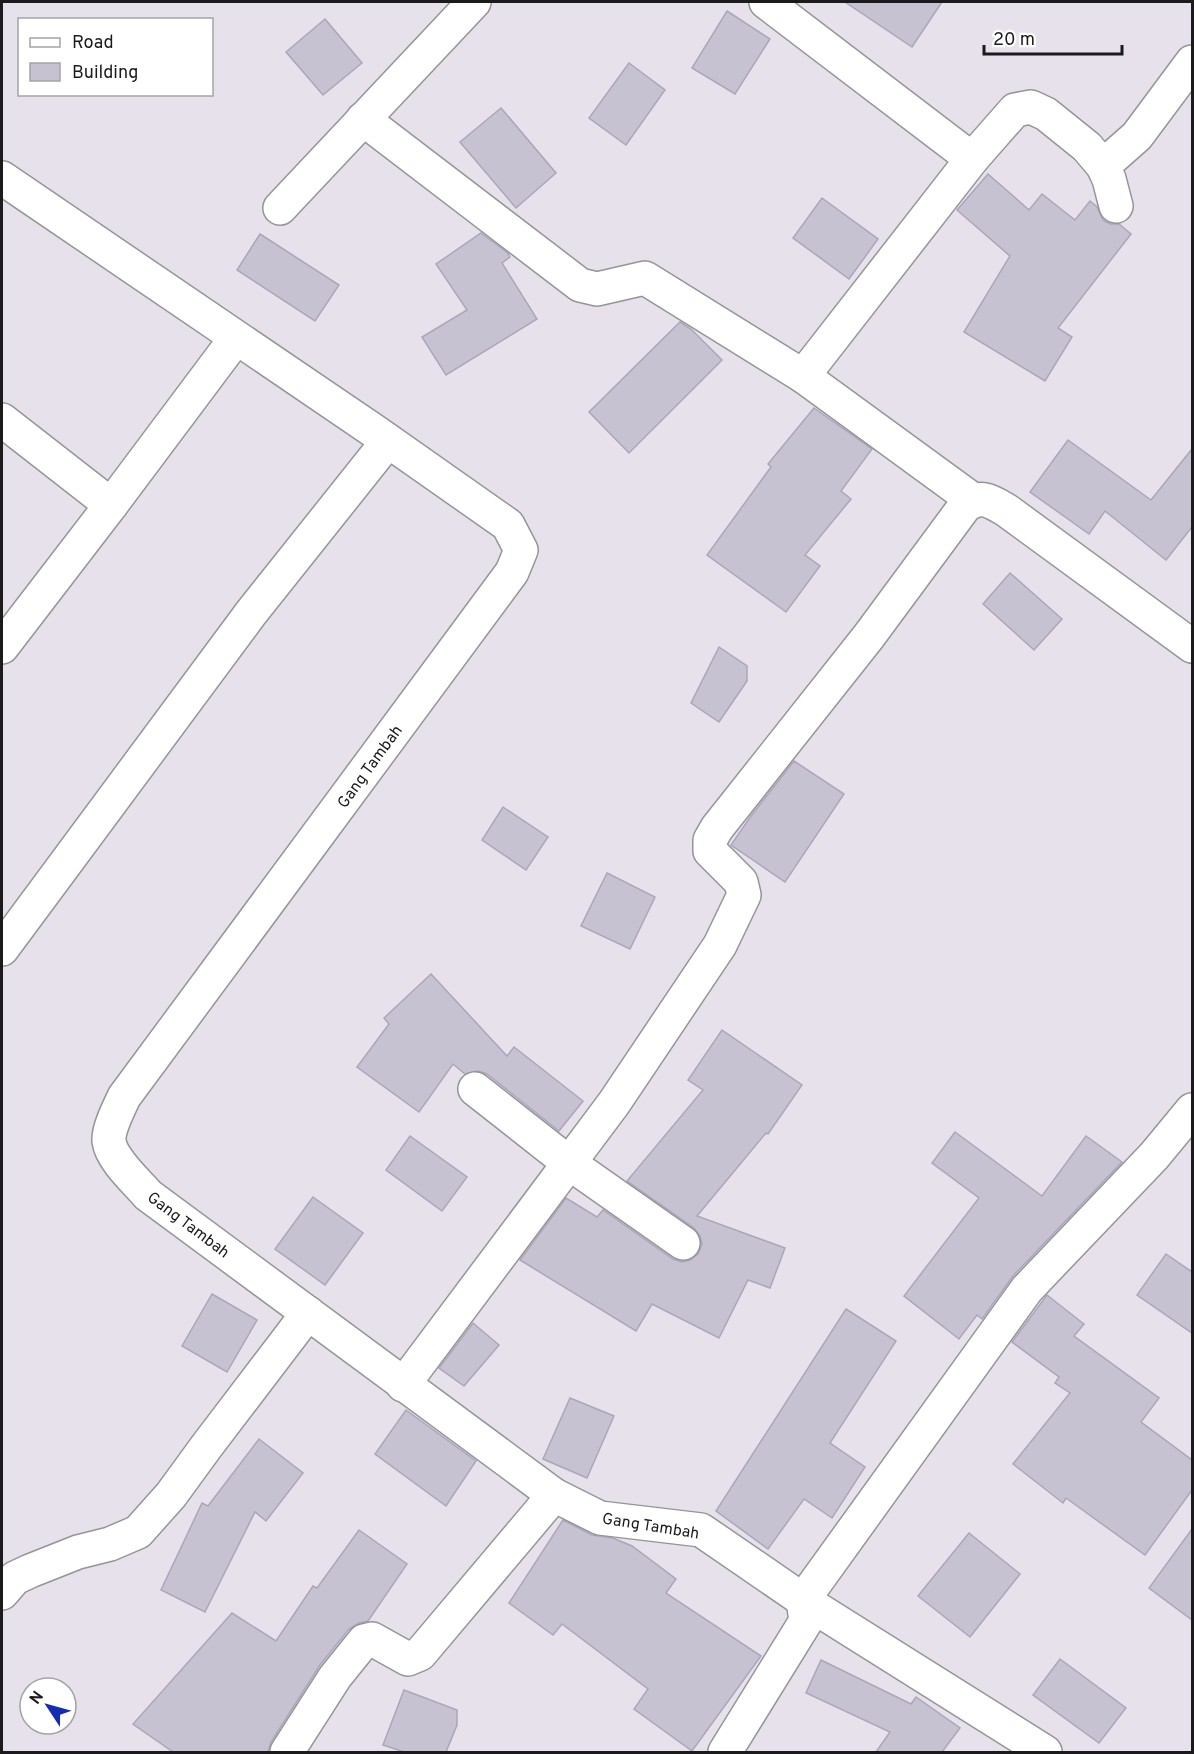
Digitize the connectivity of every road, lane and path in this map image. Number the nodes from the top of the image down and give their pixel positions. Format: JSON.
{"nodes":[{"id":1,"x":474,"y":2,"type":"edge"},
{"id":2,"x":766,"y":2,"type":"edge"},
{"id":3,"x":1192,"y":62,"type":"edge"},
{"id":4,"x":363,"y":119,"type":"junction"},
{"id":5,"x":972,"y":159,"type":"junction"},
{"id":6,"x":1103,"y":166,"type":"junction"},
{"id":7,"x":2,"y":178,"type":"edge"},
{"id":8,"x":1116,"y":206,"type":"dead end"},
{"id":9,"x":280,"y":208,"type":"dead end"},
{"id":10,"x":237,"y":338,"type":"junction"},
{"id":11,"x":803,"y":376,"type":"junction"},
{"id":12,"x":2,"y":420,"type":"edge"},
{"id":13,"x":388,"y":441,"type":"junction"},
{"id":14,"x":973,"y":500,"type":"junction"},
{"id":15,"x":111,"y":505,"type":"junction"},
{"id":16,"x":1192,"y":646,"type":"edge"},
{"id":17,"x":2,"y":647,"type":"edge"},
{"id":18,"x":2,"y":948,"type":"edge"},
{"id":19,"x":475,"y":1089,"type":"dead end"},
{"id":20,"x":1192,"y":1110,"type":"edge"},
{"id":21,"x":569,"y":1163,"type":"junction"},
{"id":22,"x":683,"y":1244,"type":"dead end"},
{"id":23,"x":308,"y":1313,"type":"junction"},
{"id":24,"x":403,"y":1384,"type":"junction"},
{"id":25,"x":554,"y":1495,"type":"junction"},
{"id":26,"x":2,"y":1593,"type":"edge"},
{"id":27,"x":803,"y":1600,"type":"junction"},
{"id":28,"x":287,"y":1752,"type":"edge"},
{"id":29,"x":725,"y":1752,"type":"edge"},
{"id":30,"x":1045,"y":1752,"type":"edge"}],
"edges":[{"from":1,"to":4,"type":"street"},
{"from":2,"to":5,"type":"street"},
{"from":3,"to":6,"type":"street"},
{"from":4,"to":9,"type":"street"},
{"from":4,"to":11,"type":"street"},
{"from":5,"to":6,"type":"street"},
{"from":5,"to":11,"type":"street"},
{"from":6,"to":8,"type":"street"},
{"from":7,"to":10,"type":"street","name":"Gang Tambah"},
{"from":10,"to":13,"type":"street","name":"Gang Tambah"},
{"from":10,"to":15,"type":"street"},
{"from":11,"to":14,"type":"street"},
{"from":12,"to":15,"type":"street"},
{"from":13,"to":18,"type":"street"},
{"from":13,"to":23,"type":"street","name":"Gang Tambah"},
{"from":14,"to":16,"type":"street"},
{"from":14,"to":21,"type":"street"},
{"from":15,"to":17,"type":"street"},
{"from":19,"to":21,"type":"street"},
{"from":20,"to":27,"type":"street"},
{"from":21,"to":22,"type":"street"},
{"from":21,"to":24,"type":"street"},
{"from":23,"to":24,"type":"street","name":"Gang Tambah"},
{"from":23,"to":26,"type":"street"},
{"from":24,"to":25,"type":"street","name":"Gang Tambah"},
{"from":25,"to":27,"type":"street","name":"Gang Tambah"},
{"from":25,"to":28,"type":"street"},
{"from":27,"to":29,"type":"street"},
{"from":27,"to":30,"type":"street","name":"Gang Tambah"}]}
